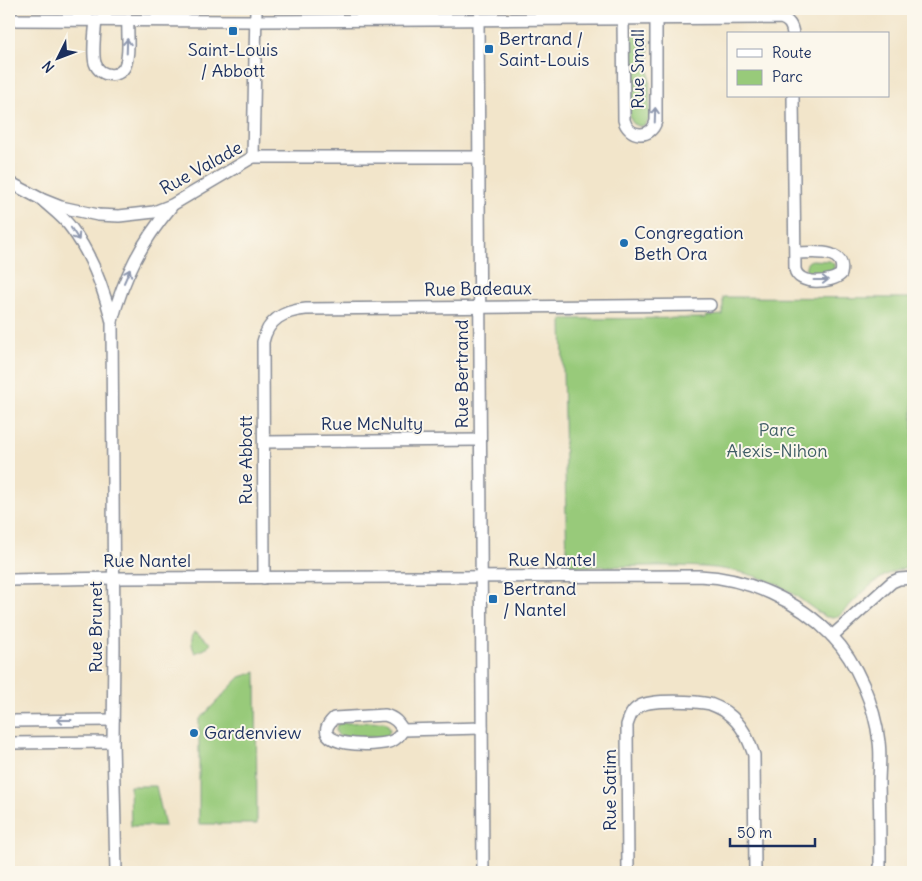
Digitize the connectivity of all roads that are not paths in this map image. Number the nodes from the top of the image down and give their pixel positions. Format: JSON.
{"nodes":[{"id":1,"x":256,"y":9,"type":"edge"},
{"id":2,"x":478,"y":19,"type":"junction"},
{"id":3,"x":622,"y":19,"type":"junction"},
{"id":4,"x":656,"y":19,"type":"junction"},
{"id":5,"x":9,"y":20,"type":"edge"},
{"id":6,"x":96,"y":20,"type":"junction"},
{"id":7,"x":128,"y":20,"type":"junction"},
{"id":8,"x":256,"y":21,"type":"junction"},
{"id":9,"x":793,"y":32,"type":"edge"},
{"id":10,"x":793,"y":98,"type":"edge"},
{"id":11,"x":478,"y":156,"type":"junction"},
{"id":12,"x":253,"y":157,"type":"junction"},
{"id":13,"x":9,"y":182,"type":"edge"},
{"id":14,"x":41,"y":199,"type":"junction"},
{"id":15,"x":172,"y":205,"type":"junction"},
{"id":16,"x":795,"y":253,"type":"dead end"},
{"id":17,"x":710,"y":305,"type":"dead end"},
{"id":18,"x":479,"y":307,"type":"junction"},
{"id":19,"x":112,"y":322,"type":"junction"},
{"id":20,"x":263,"y":342,"type":"joint"},
{"id":21,"x":480,"y":440,"type":"junction"},
{"id":22,"x":264,"y":442,"type":"junction"},
{"id":23,"x":114,"y":578,"type":"junction"},
{"id":24,"x":264,"y":578,"type":"junction"},
{"id":25,"x":481,"y":578,"type":"junction"},
{"id":26,"x":913,"y":578,"type":"edge"},
{"id":27,"x":9,"y":580,"type":"edge"},
{"id":28,"x":832,"y":636,"type":"junction"},
{"id":29,"x":113,"y":720,"type":"junction"},
{"id":30,"x":9,"y":721,"type":"edge"},
{"id":31,"x":482,"y":728,"type":"junction"},
{"id":32,"x":403,"y":730,"type":"junction"},
{"id":33,"x":113,"y":742,"type":"junction"},
{"id":34,"x":9,"y":743,"type":"edge"},
{"id":35,"x":116,"y":872,"type":"edge"},
{"id":36,"x":483,"y":872,"type":"edge"},
{"id":37,"x":628,"y":872,"type":"edge"},
{"id":38,"x":755,"y":872,"type":"edge"},
{"id":39,"x":880,"y":872,"type":"edge"}],
"edges":[{"from":1,"to":8,"type":"street"},
{"from":2,"to":3,"type":"street"},
{"from":2,"to":8,"type":"street"},
{"from":2,"to":11,"type":"street","name":"Rue Bertrand"},
{"from":3,"to":4,"type":"street"},
{"from":3,"to":4,"type":"street","name":"Rue Small","one_way":true},
{"from":4,"to":9,"type":"street"},
{"from":5,"to":6,"type":"street"},
{"from":6,"to":7,"type":"street"},
{"from":6,"to":7,"type":"street","one_way":true},
{"from":7,"to":8,"type":"street"},
{"from":8,"to":12,"type":"street"},
{"from":10,"to":16,"type":"street"},
{"from":11,"to":12,"type":"street","name":"Rue Valade"},
{"from":11,"to":18,"type":"street","name":"Rue Bertrand"},
{"from":12,"to":15,"type":"street","name":"Rue Valade"},
{"from":13,"to":14,"type":"street","name":"Rue Valade"},
{"from":14,"to":15,"type":"street","name":"Rue Valade"},
{"from":14,"to":19,"type":"street","name":"Rue Brunet","one_way":true},
{"from":19,"to":15,"type":"street","name":"Rue Brunet","one_way":true},
{"from":17,"to":18,"type":"street","name":"Rue Badeaux"},
{"from":18,"to":20,"type":"street","name":"Rue Badeaux"},
{"from":18,"to":21,"type":"street","name":"Rue Bertrand"},
{"from":19,"to":23,"type":"street","name":"Rue Brunet"},
{"from":20,"to":22,"type":"street","name":"Rue Abbott"},
{"from":21,"to":22,"type":"street","name":"Rue McNulty"},
{"from":21,"to":25,"type":"street","name":"Rue Bertrand"},
{"from":22,"to":24,"type":"street","name":"Rue Abbott"},
{"from":23,"to":24,"type":"street","name":"Rue Nantel"},
{"from":23,"to":27,"type":"street","name":"Rue Nantel"},
{"from":23,"to":29,"type":"street","name":"Rue Brunet"},
{"from":24,"to":25,"type":"street","name":"Rue Nantel"},
{"from":25,"to":28,"type":"street","name":"Rue Nantel"},
{"from":25,"to":31,"type":"street","name":"Rue Bertrand"},
{"from":26,"to":28,"type":"street"},
{"from":28,"to":39,"type":"street","name":"Rue Nantel"},
{"from":29,"to":30,"type":"street","one_way":true},
{"from":29,"to":33,"type":"street","name":"Rue Brunet"},
{"from":31,"to":32,"type":"street"},
{"from":31,"to":36,"type":"street","name":"Rue Bertrand"},
{"from":32,"to":32,"type":"street"},
{"from":33,"to":34,"type":"street"},
{"from":33,"to":35,"type":"street","name":"Rue Brunet"},
{"from":37,"to":38,"type":"street","name":"Rue Satim"}]}
